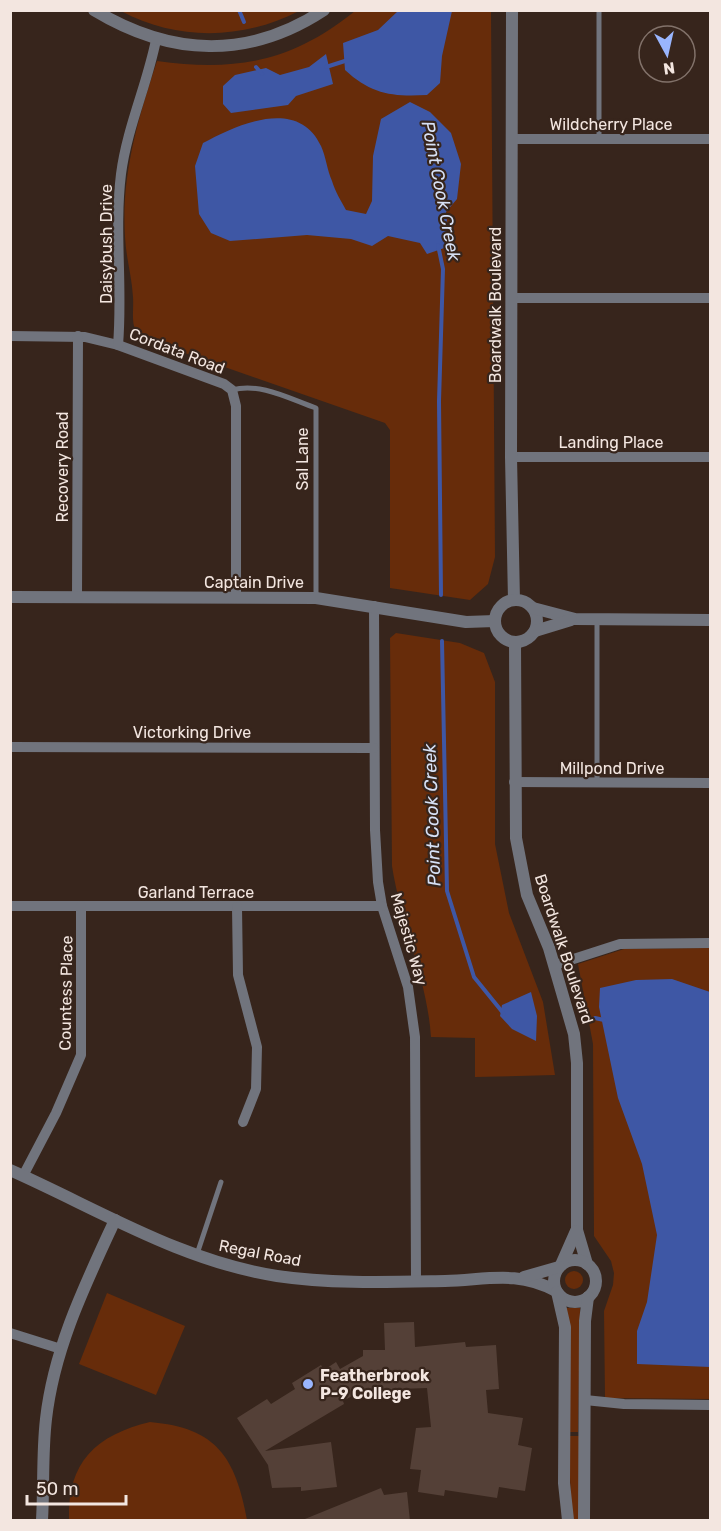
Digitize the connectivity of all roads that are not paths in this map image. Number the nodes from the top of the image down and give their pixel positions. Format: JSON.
{"nodes":[{"id":1,"x":94,"y":10,"type":"edge"},
{"id":2,"x":324,"y":10,"type":"edge"},
{"id":3,"x":512,"y":10,"type":"edge"},
{"id":4,"x":598,"y":10,"type":"edge"},
{"id":5,"x":156,"y":40,"type":"junction"},
{"id":6,"x":512,"y":139,"type":"junction"},
{"id":7,"x":599,"y":140,"type":"junction"},
{"id":8,"x":711,"y":140,"type":"edge"},
{"id":9,"x":511,"y":298,"type":"junction"},
{"id":10,"x":711,"y":298,"type":"edge"},
{"id":11,"x":10,"y":336,"type":"edge"},
{"id":12,"x":78,"y":336,"type":"junction"},
{"id":13,"x":118,"y":345,"type":"junction"},
{"id":14,"x":232,"y":390,"type":"junction"},
{"id":15,"x":511,"y":457,"type":"junction"},
{"id":16,"x":711,"y":457,"type":"edge"},
{"id":17,"x":10,"y":597,"type":"edge"},
{"id":18,"x":77,"y":597,"type":"junction"},
{"id":19,"x":236,"y":598,"type":"junction"},
{"id":20,"x":316,"y":598,"type":"junction"},
{"id":21,"x":514,"y":600,"type":"junction"},
{"id":22,"x":374,"y":606,"type":"junction"},
{"id":23,"x":533,"y":608,"type":"junction"},
{"id":24,"x":575,"y":619,"type":"junction"},
{"id":25,"x":597,"y":620,"type":"junction"},
{"id":26,"x":711,"y":620,"type":"edge"},
{"id":27,"x":495,"y":621,"type":"junction"},
{"id":28,"x":535,"y":631,"type":"junction"},
{"id":29,"x":515,"y":642,"type":"junction"},
{"id":30,"x":10,"y":747,"type":"edge"},
{"id":31,"x":374,"y":748,"type":"junction"},
{"id":32,"x":514,"y":782,"type":"junction"},
{"id":33,"x":597,"y":783,"type":"junction"},
{"id":34,"x":711,"y":783,"type":"edge"},
{"id":35,"x":10,"y":906,"type":"edge"},
{"id":36,"x":81,"y":906,"type":"junction"},
{"id":37,"x":382,"y":906,"type":"junction"},
{"id":38,"x":237,"y":907,"type":"junction"},
{"id":39,"x":711,"y":943,"type":"edge"},
{"id":40,"x":555,"y":965,"type":"junction"},
{"id":41,"x":243,"y":1122,"type":"dead end"},
{"id":42,"x":10,"y":1170,"type":"edge"},
{"id":43,"x":23,"y":1176,"type":"junction"},
{"id":44,"x":221,"y":1182,"type":"dead end"},
{"id":45,"x":115,"y":1220,"type":"junction"},
{"id":46,"x":576,"y":1230,"type":"junction"},
{"id":47,"x":196,"y":1256,"type":"junction"},
{"id":48,"x":587,"y":1264,"type":"junction"},
{"id":49,"x":560,"y":1266,"type":"junction"},
{"id":50,"x":523,"y":1278,"type":"junction"},
{"id":51,"x":416,"y":1281,"type":"junction"},
{"id":52,"x":557,"y":1292,"type":"junction"},
{"id":53,"x":588,"y":1297,"type":"junction"},
{"id":54,"x":10,"y":1333,"type":"edge"},
{"id":55,"x":61,"y":1349,"type":"junction"},
{"id":56,"x":585,"y":1405,"type":"junction"},
{"id":57,"x":711,"y":1405,"type":"edge"},
{"id":58,"x":42,"y":1521,"type":"edge"},
{"id":59,"x":568,"y":1521,"type":"edge"},
{"id":60,"x":584,"y":1521,"type":"edge"}],
"edges":[{"from":1,"to":5,"type":"street"},
{"from":2,"to":5,"type":"street"},
{"from":3,"to":6,"type":"street","name":"Boardwalk Boulevard"},
{"from":4,"to":7,"type":"lane"},
{"from":5,"to":13,"type":"street","name":"Daisybush Drive"},
{"from":6,"to":7,"type":"street","name":"Wildcherry Place"},
{"from":6,"to":9,"type":"street","name":"Boardwalk Boulevard"},
{"from":7,"to":8,"type":"street","name":"Wildcherry Place"},
{"from":9,"to":10,"type":"street"},
{"from":9,"to":15,"type":"street","name":"Boardwalk Boulevard"},
{"from":11,"to":12,"type":"street","name":"Cordata Road"},
{"from":12,"to":13,"type":"street","name":"Cordata Road"},
{"from":12,"to":18,"type":"street","name":"Recovery Road"},
{"from":13,"to":14,"type":"street","name":"Cordata Road"},
{"from":14,"to":19,"type":"street","name":"Cordata Road"},
{"from":14,"to":20,"type":"lane","name":"Sal Lane"},
{"from":15,"to":16,"type":"street","name":"Landing Place"},
{"from":15,"to":21,"type":"street","name":"Boardwalk Boulevard"},
{"from":17,"to":18,"type":"street","name":"Captain Drive"},
{"from":18,"to":19,"type":"street","name":"Captain Drive"},
{"from":19,"to":20,"type":"street","name":"Captain Drive"},
{"from":20,"to":22,"type":"street","name":"Captain Drive"},
{"from":21,"to":23,"type":"street"},
{"from":21,"to":27,"type":"street"},
{"from":22,"to":27,"type":"street","name":"Captain Drive"},
{"from":22,"to":31,"type":"street","name":"Majestic Way"},
{"from":23,"to":24,"type":"street"},
{"from":23,"to":28,"type":"street"},
{"from":24,"to":25,"type":"street"},
{"from":24,"to":28,"type":"street"},
{"from":25,"to":26,"type":"street"},
{"from":25,"to":33,"type":"lane"},
{"from":27,"to":29,"type":"street"},
{"from":28,"to":29,"type":"street"},
{"from":29,"to":32,"type":"street","name":"Boardwalk Boulevard"},
{"from":30,"to":31,"type":"street","name":"Victorking Drive"},
{"from":31,"to":37,"type":"street","name":"Majestic Way"},
{"from":32,"to":33,"type":"street","name":"Millpond Drive"},
{"from":32,"to":40,"type":"street","name":"Boardwalk Boulevard"},
{"from":33,"to":34,"type":"street","name":"Millpond Drive"},
{"from":35,"to":36,"type":"street","name":"Garland Terrace"},
{"from":36,"to":38,"type":"street","name":"Garland Terrace"},
{"from":36,"to":43,"type":"street","name":"Countess Place"},
{"from":37,"to":38,"type":"street","name":"Garland Terrace"},
{"from":37,"to":51,"type":"street","name":"Majestic Way"},
{"from":38,"to":41,"type":"street"},
{"from":39,"to":40,"type":"street"},
{"from":40,"to":46,"type":"street","name":"Boardwalk Boulevard"},
{"from":42,"to":43,"type":"street","name":"Regal Road"},
{"from":43,"to":45,"type":"street","name":"Regal Road"},
{"from":44,"to":47,"type":"lane"},
{"from":45,"to":47,"type":"street","name":"Regal Road"},
{"from":45,"to":55,"type":"street"},
{"from":46,"to":48,"type":"street","name":"Boardwalk Boulevard"},
{"from":46,"to":49,"type":"street","name":"Boardwalk Boulevard"},
{"from":47,"to":51,"type":"street","name":"Regal Road"},
{"from":48,"to":49,"type":"street"},
{"from":48,"to":53,"type":"street"},
{"from":49,"to":50,"type":"street","name":"Regal Road"},
{"from":49,"to":52,"type":"street"},
{"from":50,"to":51,"type":"street","name":"Regal Road"},
{"from":50,"to":52,"type":"street","name":"Regal Road"},
{"from":52,"to":53,"type":"street"},
{"from":52,"to":59,"type":"street"},
{"from":53,"to":56,"type":"street"},
{"from":54,"to":55,"type":"street"},
{"from":55,"to":58,"type":"street"},
{"from":56,"to":57,"type":"street"},
{"from":56,"to":60,"type":"street"}]}
